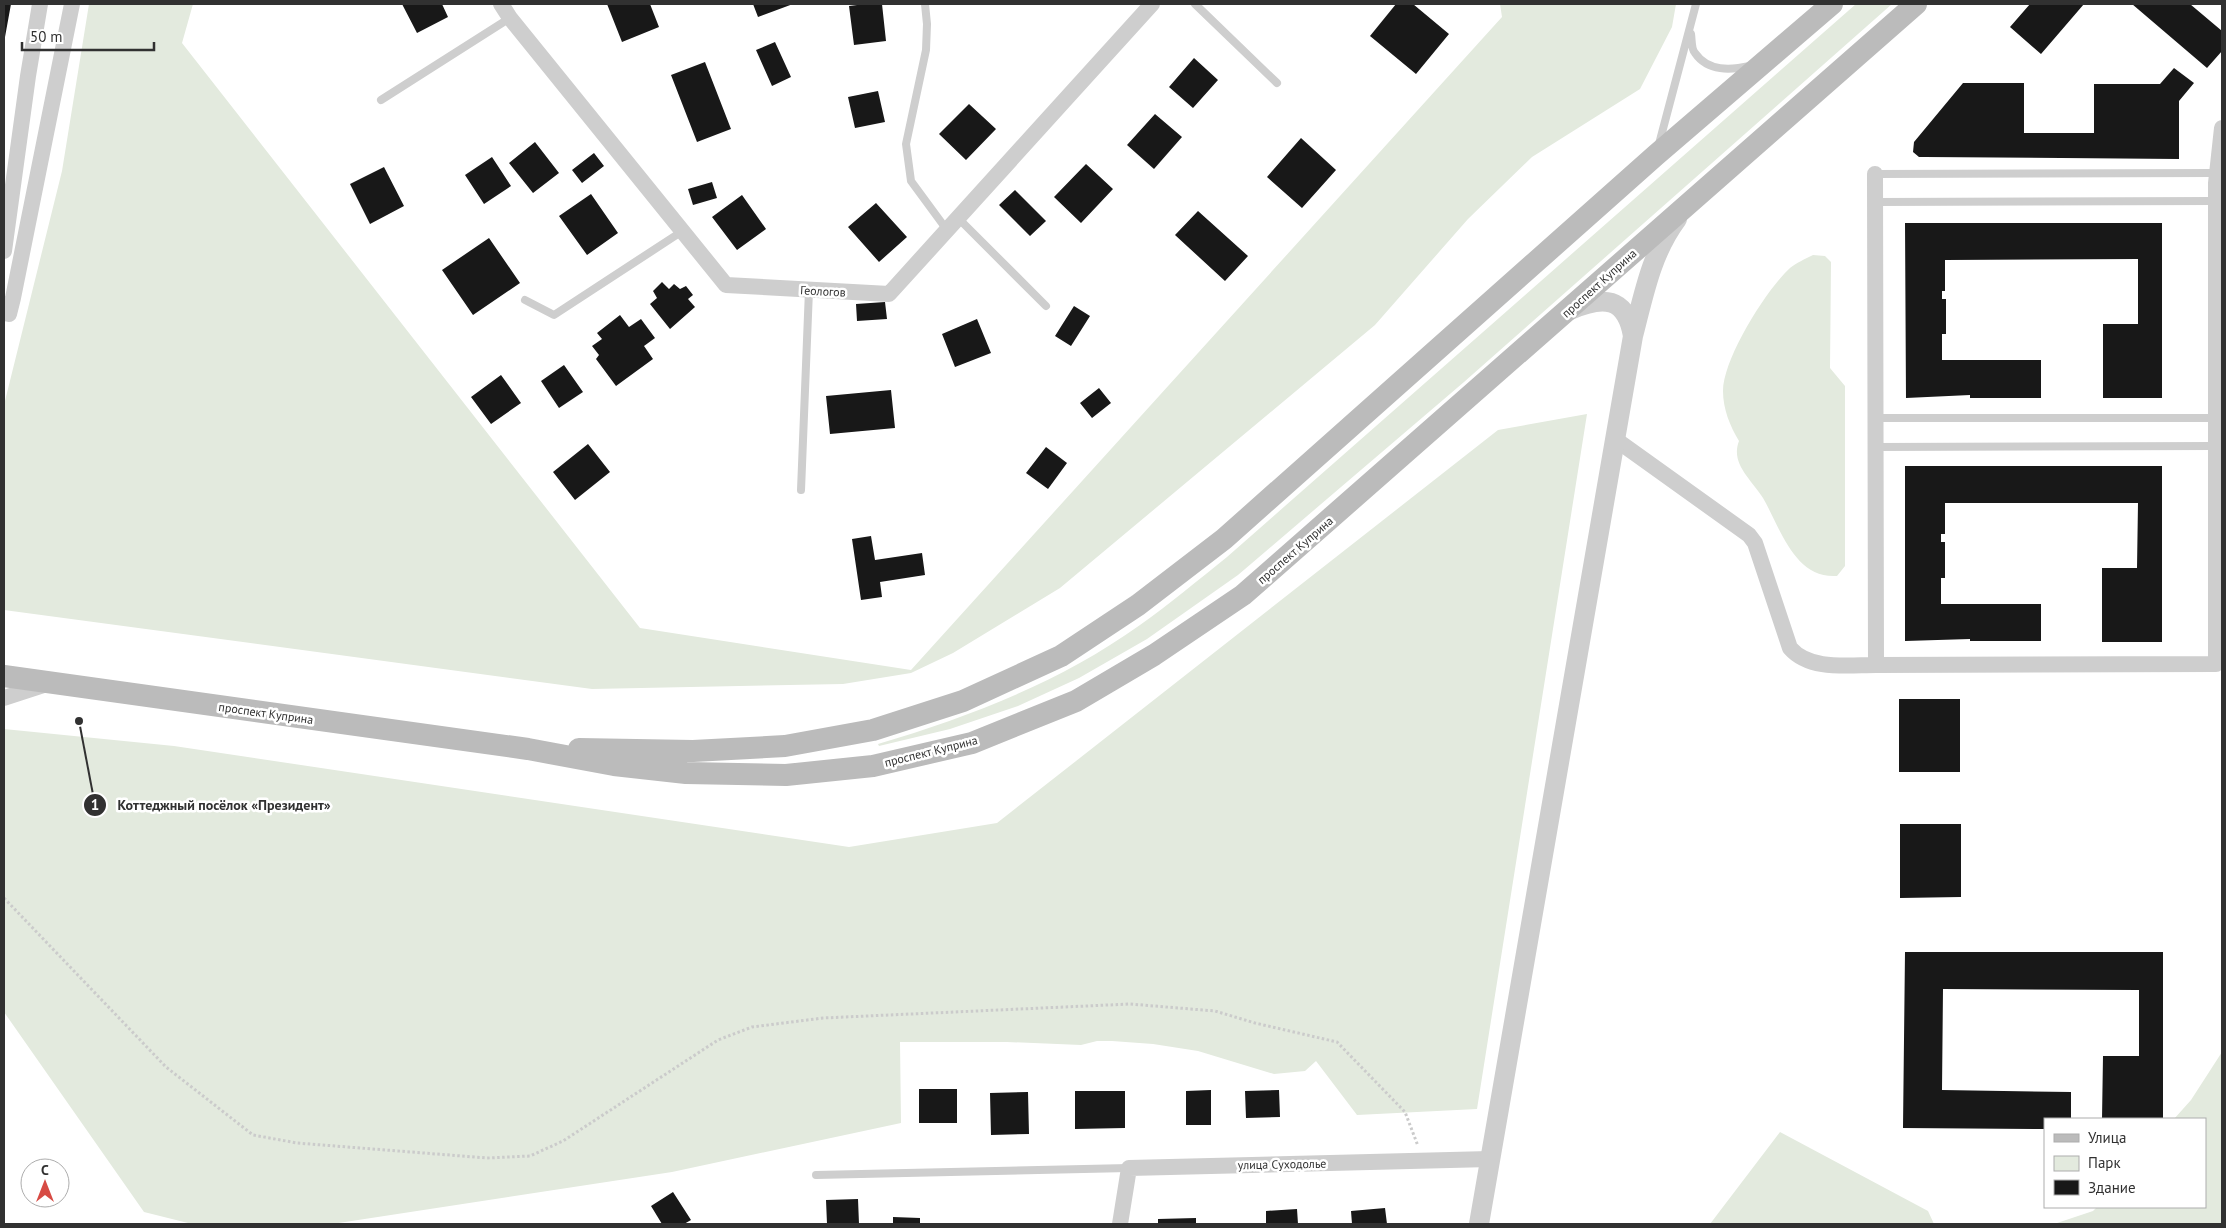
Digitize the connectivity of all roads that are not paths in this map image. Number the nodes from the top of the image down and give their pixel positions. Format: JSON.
{"nodes":[{"id":1,"x":40,"y":4,"type":"edge"},
{"id":2,"x":72,"y":4,"type":"edge"},
{"id":3,"x":501,"y":4,"type":"edge"},
{"id":4,"x":924,"y":4,"type":"edge"},
{"id":5,"x":1152,"y":4,"type":"edge"},
{"id":6,"x":1195,"y":4,"type":"edge"},
{"id":7,"x":1696,"y":4,"type":"edge"},
{"id":8,"x":1832,"y":4,"type":"edge"},
{"id":9,"x":1916,"y":4,"type":"edge"},
{"id":10,"x":510,"y":18,"type":"junction"},
{"id":11,"x":1690,"y":32,"type":"junction"},
{"id":12,"x":1776,"y":52,"type":"junction"},
{"id":13,"x":1277,"y":83,"type":"dead end"},
{"id":14,"x":381,"y":100,"type":"dead end"},
{"id":15,"x":2222,"y":128,"type":"edge"},
{"id":16,"x":1656,"y":155,"type":"junction"},
{"id":17,"x":2216,"y":173,"type":"junction"},
{"id":18,"x":1875,"y":174,"type":"joint"},
{"id":19,"x":1693,"y":198,"type":"junction"},
{"id":20,"x":1875,"y":202,"type":"junction"},
{"id":21,"x":2216,"y":202,"type":"junction"},
{"id":22,"x":6,"y":212,"type":"edge"},
{"id":23,"x":952,"y":224,"type":"junction"},
{"id":24,"x":681,"y":232,"type":"junction"},
{"id":25,"x":4,"y":251,"type":"edge"},
{"id":26,"x":809,"y":290,"type":"junction"},
{"id":27,"x":525,"y":300,"type":"dead end"},
{"id":28,"x":1046,"y":306,"type":"dead end"},
{"id":29,"x":1570,"y":310,"type":"junction"},
{"id":30,"x":4,"y":313,"type":"edge"},
{"id":31,"x":1633,"y":336,"type":"junction"},
{"id":32,"x":1875,"y":418,"type":"junction"},
{"id":33,"x":2216,"y":418,"type":"junction"},
{"id":34,"x":1615,"y":439,"type":"junction"},
{"id":35,"x":1875,"y":446,"type":"junction"},
{"id":36,"x":2216,"y":446,"type":"junction"},
{"id":37,"x":801,"y":490,"type":"dead end"},
{"id":38,"x":1876,"y":665,"type":"junction"},
{"id":39,"x":4,"y":676,"type":"edge"},
{"id":40,"x":50,"y":683,"type":"junction"},
{"id":41,"x":4,"y":698,"type":"edge"},
{"id":42,"x":528,"y":749,"type":"junction"},
{"id":43,"x":1490,"y":1159,"type":"junction"},
{"id":44,"x":1129,"y":1168,"type":"junction"},
{"id":45,"x":816,"y":1175,"type":"dead end"},
{"id":46,"x":1120,"y":1224,"type":"edge"},
{"id":47,"x":1479,"y":1224,"type":"edge"}],
"edges":[{"from":1,"to":22,"type":"street"},
{"from":2,"to":30,"type":"street"},
{"from":3,"to":10,"type":"street","name":"Геологов"},
{"from":4,"to":23,"type":"lane"},
{"from":5,"to":23,"type":"street","name":"Геологов"},
{"from":6,"to":13,"type":"lane"},
{"from":7,"to":11,"type":"lane"},
{"from":8,"to":12,"type":"main road","name":"проспект Куприна"},
{"from":9,"to":19,"type":"main road","name":"проспект Куприна"},
{"from":10,"to":14,"type":"lane"},
{"from":10,"to":24,"type":"street","name":"Геологов"},
{"from":11,"to":12,"type":"lane"},
{"from":11,"to":16,"type":"lane"},
{"from":12,"to":16,"type":"main road","name":"проспект Куприна"},
{"from":15,"to":17,"type":"street"},
{"from":16,"to":42,"type":"main road","name":"проспект Куприна"},
{"from":17,"to":18,"type":"lane"},
{"from":17,"to":21,"type":"street"},
{"from":18,"to":20,"type":"street"},
{"from":19,"to":29,"type":"main road","name":"проспект Куприна"},
{"from":19,"to":31,"type":"street"},
{"from":20,"to":21,"type":"lane"},
{"from":20,"to":32,"type":"street"},
{"from":21,"to":33,"type":"street"},
{"from":22,"to":25,"type":"street"},
{"from":23,"to":26,"type":"street","name":"Геологов"},
{"from":23,"to":28,"type":"lane"},
{"from":24,"to":26,"type":"street","name":"Геологов"},
{"from":24,"to":27,"type":"lane"},
{"from":26,"to":37,"type":"lane"},
{"from":29,"to":31,"type":"street"},
{"from":29,"to":42,"type":"main road","name":"проспект Куприна"},
{"from":31,"to":34,"type":"street"},
{"from":32,"to":33,"type":"lane"},
{"from":32,"to":35,"type":"street"},
{"from":33,"to":36,"type":"street"},
{"from":34,"to":38,"type":"street"},
{"from":34,"to":43,"type":"street"},
{"from":35,"to":36,"type":"lane"},
{"from":35,"to":38,"type":"street"},
{"from":36,"to":38,"type":"street"},
{"from":39,"to":40,"type":"main road","name":"проспект Куприна"},
{"from":40,"to":41,"type":"street"},
{"from":40,"to":42,"type":"main road","name":"проспект Куприна"},
{"from":43,"to":44,"type":"street","name":"улица Суходолье"},
{"from":43,"to":47,"type":"street"},
{"from":44,"to":45,"type":"lane"},
{"from":44,"to":46,"type":"street"}]}
